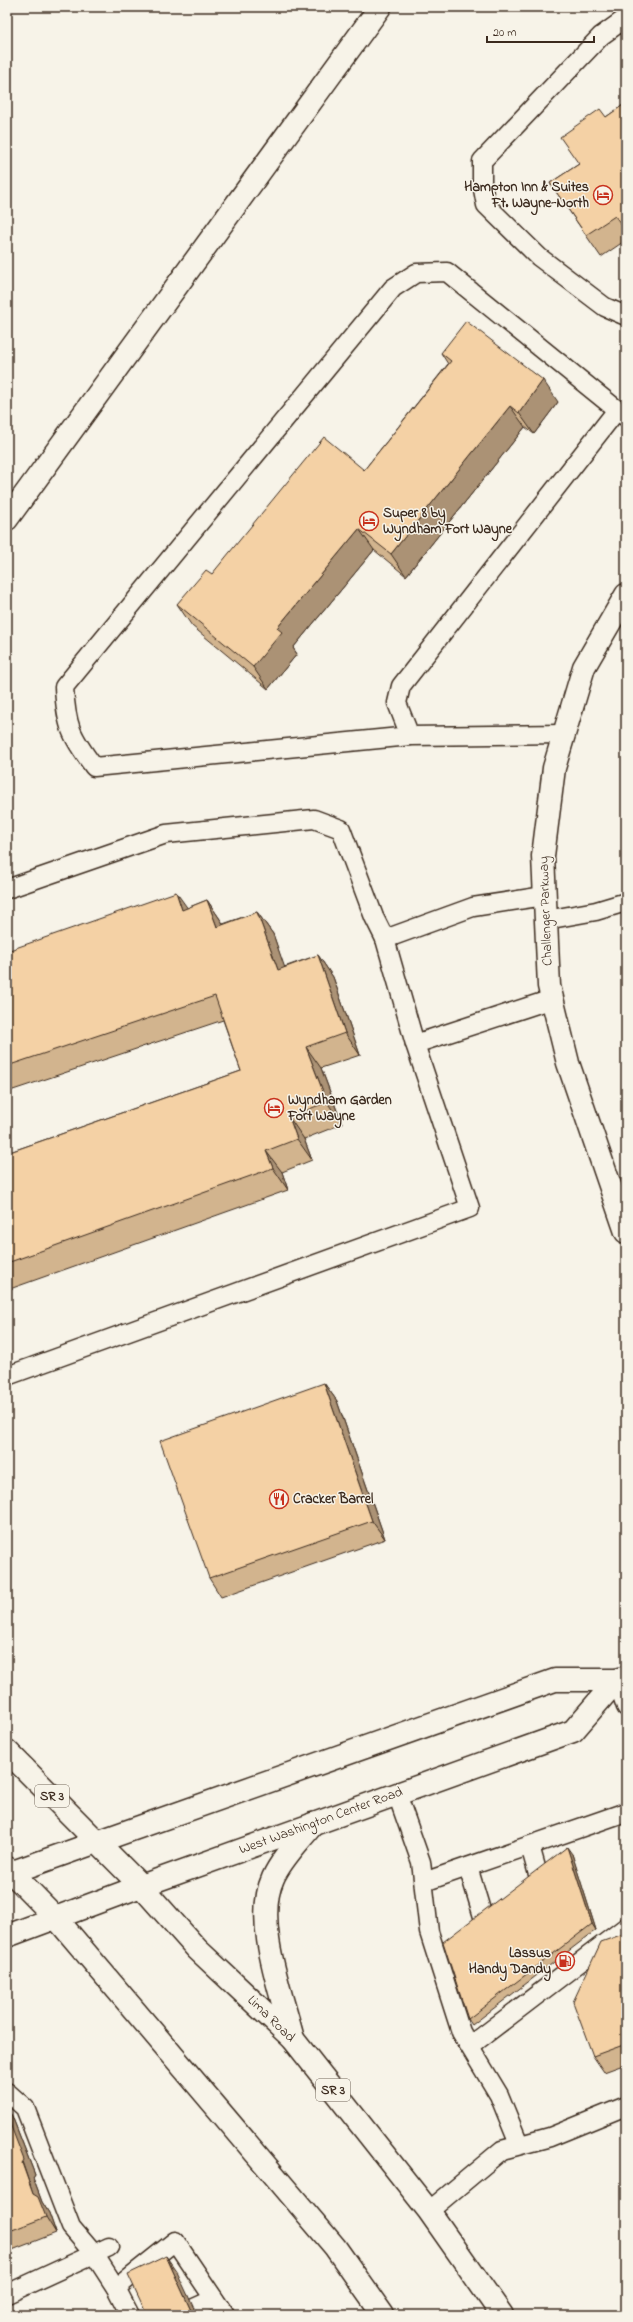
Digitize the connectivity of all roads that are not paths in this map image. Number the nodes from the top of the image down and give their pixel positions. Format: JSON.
{"nodes":[{"id":1,"x":380,"y":7,"type":"edge"},
{"id":2,"x":626,"y":18,"type":"edge"},
{"id":3,"x":626,"y":316,"type":"edge"},
{"id":4,"x":622,"y":413,"type":"edge"},
{"id":5,"x":7,"y":519,"type":"edge"},
{"id":6,"x":626,"y":595,"type":"edge"},
{"id":7,"x":564,"y":734,"type":"junction"},
{"id":8,"x":410,"y":736,"type":"junction"},
{"id":9,"x":7,"y":889,"type":"edge"},
{"id":10,"x":544,"y":896,"type":"junction"},
{"id":11,"x":626,"y":902,"type":"edge"},
{"id":12,"x":546,"y":920,"type":"junction"},
{"id":13,"x":385,"y":939,"type":"junction"},
{"id":14,"x":552,"y":999,"type":"junction"},
{"id":15,"x":415,"y":1044,"type":"junction"},
{"id":16,"x":620,"y":1195,"type":"edge"},
{"id":17,"x":626,"y":1232,"type":"edge"},
{"id":18,"x":7,"y":1376,"type":"edge"},
{"id":19,"x":622,"y":1678,"type":"edge"},
{"id":20,"x":626,"y":1707,"type":"edge"},
{"id":21,"x":7,"y":1751,"type":"edge"},
{"id":22,"x":397,"y":1794,"type":"junction"},
{"id":23,"x":626,"y":1812,"type":"edge"},
{"id":24,"x":313,"y":1824,"type":"junction"},
{"id":25,"x":97,"y":1842,"type":"junction"},
{"id":26,"x":530,"y":1846,"type":"junction"},
{"id":27,"x":468,"y":1867,"type":"junction"},
{"id":28,"x":9,"y":1872,"type":"edge"},
{"id":29,"x":539,"y":1878,"type":"edge"},
{"id":30,"x":424,"y":1882,"type":"junction"},
{"id":31,"x":141,"y":1886,"type":"junction"},
{"id":32,"x":57,"y":1919,"type":"junction"},
{"id":33,"x":484,"y":1920,"type":"edge"},
{"id":34,"x":626,"y":1927,"type":"edge"},
{"id":35,"x":7,"y":1936,"type":"edge"},
{"id":36,"x":293,"y":2039,"type":"junction"},
{"id":37,"x":470,"y":2046,"type":"junction"},
{"id":38,"x":7,"y":2092,"type":"edge"},
{"id":39,"x":626,"y":2106,"type":"edge"},
{"id":40,"x":519,"y":2144,"type":"junction"},
{"id":41,"x":429,"y":2211,"type":"junction"},
{"id":42,"x":102,"y":2250,"type":"junction"},
{"id":43,"x":116,"y":2288,"type":"junction"},
{"id":44,"x":7,"y":2294,"type":"edge"},
{"id":45,"x":214,"y":2299,"type":"junction"},
{"id":46,"x":194,"y":2308,"type":"dead end"},
{"id":47,"x":130,"y":2315,"type":"edge"},
{"id":48,"x":225,"y":2315,"type":"edge"},
{"id":49,"x":382,"y":2315,"type":"edge"},
{"id":50,"x":502,"y":2315,"type":"edge"}],
"edges":[{"from":1,"to":5,"type":"main road"},
{"from":2,"to":3,"type":"lane"},
{"from":4,"to":8,"type":"lane"},
{"from":4,"to":8,"type":"lane"},
{"from":6,"to":7,"type":"main road","name":"Challenger Parkway"},
{"from":7,"to":8,"type":"lane"},
{"from":7,"to":10,"type":"main road","name":"Challenger Parkway"},
{"from":9,"to":13,"type":"lane"},
{"from":10,"to":12,"type":"main road","name":"Challenger Parkway"},
{"from":10,"to":13,"type":"lane"},
{"from":11,"to":12,"type":"lane"},
{"from":12,"to":14,"type":"main road","name":"Challenger Parkway"},
{"from":13,"to":15,"type":"lane"},
{"from":14,"to":15,"type":"lane"},
{"from":14,"to":16,"type":"main road","name":"Challenger Parkway"},
{"from":15,"to":18,"type":"lane"},
{"from":16,"to":17,"type":"main road","name":"Challenger Parkway"},
{"from":19,"to":20,"type":"lane"},
{"from":19,"to":22,"type":"main road","name":"West Washington Center Road"},
{"from":19,"to":25,"type":"main road"},
{"from":21,"to":25,"type":"main road","name":"Lima Road","number":"SR 3"},
{"from":22,"to":24,"type":"main road","name":"West Washington Center Road"},
{"from":22,"to":30,"type":"lane"},
{"from":23,"to":26,"type":"lane"},
{"from":24,"to":31,"type":"main road","name":"West Washington Center Road"},
{"from":24,"to":36,"type":"main road"},
{"from":25,"to":28,"type":"main road"},
{"from":25,"to":31,"type":"main road","name":"Lima Road","number":"SR 3"},
{"from":26,"to":27,"type":"lane"},
{"from":26,"to":29,"type":"lane"},
{"from":27,"to":30,"type":"lane"},
{"from":27,"to":33,"type":"lane"},
{"from":28,"to":32,"type":"main road"},
{"from":30,"to":37,"type":"lane"},
{"from":31,"to":32,"type":"main road","name":"West Washington Center Road"},
{"from":31,"to":36,"type":"main road","name":"Lima Road","number":"SR 3"},
{"from":32,"to":35,"type":"main road","name":"West Washington Center Road"},
{"from":32,"to":49,"type":"main road"},
{"from":34,"to":37,"type":"lane"},
{"from":36,"to":41,"type":"main road","name":"Lima Road","number":"SR 3"},
{"from":37,"to":40,"type":"lane"},
{"from":38,"to":42,"type":"lane"},
{"from":39,"to":40,"type":"lane"},
{"from":40,"to":41,"type":"lane"},
{"from":41,"to":50,"type":"main road","name":"Lima Road","number":"SR 3"},
{"from":42,"to":43,"type":"lane"},
{"from":42,"to":44,"type":"lane"},
{"from":43,"to":45,"type":"lane"},
{"from":43,"to":47,"type":"lane"},
{"from":45,"to":46,"type":"lane"},
{"from":45,"to":48,"type":"lane"}]}
